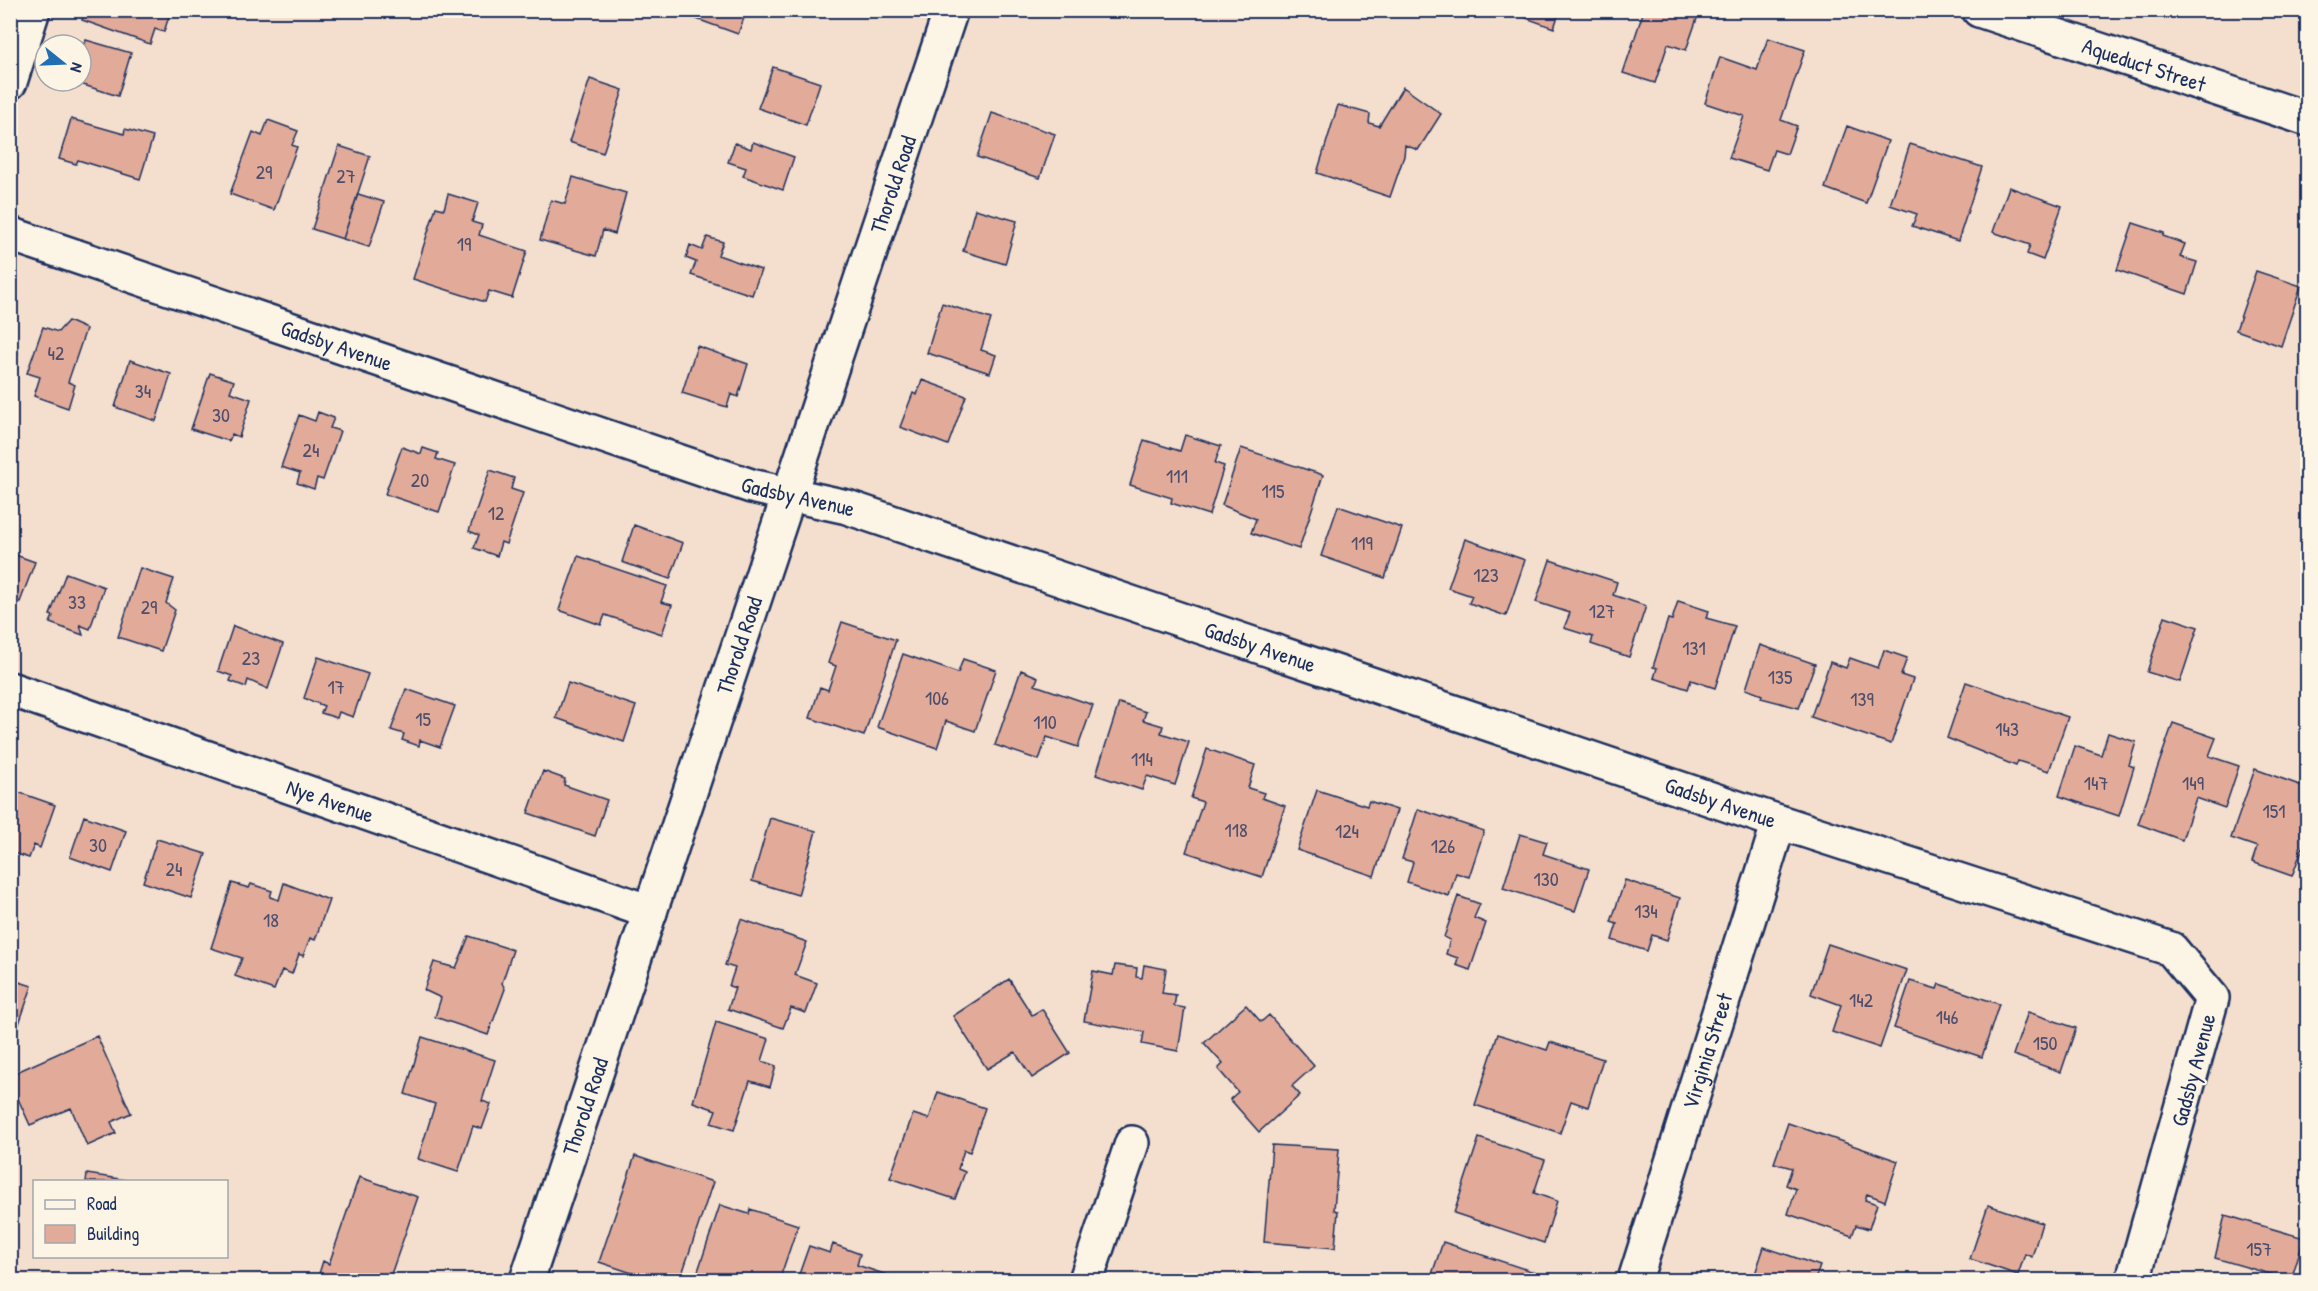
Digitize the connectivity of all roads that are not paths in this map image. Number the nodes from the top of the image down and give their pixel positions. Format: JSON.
{"nodes":[{"id":1,"x":33,"y":10,"type":"edge"},
{"id":2,"x":951,"y":10,"type":"edge"},
{"id":3,"x":1979,"y":10,"type":"edge"},
{"id":4,"x":10,"y":82,"type":"edge"},
{"id":5,"x":2307,"y":119,"type":"edge"},
{"id":6,"x":10,"y":234,"type":"edge"},
{"id":7,"x":789,"y":494,"type":"junction"},
{"id":8,"x":10,"y":689,"type":"edge"},
{"id":9,"x":1779,"y":822,"type":"junction"},
{"id":10,"x":650,"y":912,"type":"junction"},
{"id":11,"x":1132,"y":1143,"type":"dead end"},
{"id":12,"x":527,"y":1281,"type":"edge"},
{"id":13,"x":1086,"y":1281,"type":"edge"},
{"id":14,"x":1635,"y":1281,"type":"edge"},
{"id":15,"x":2133,"y":1281,"type":"edge"}],
"edges":[{"from":1,"to":4,"type":"street"},
{"from":2,"to":7,"type":"street","name":"Thorold Road"},
{"from":3,"to":5,"type":"street","name":"Aqueduct Street"},
{"from":6,"to":7,"type":"street","name":"Gadsby Avenue"},
{"from":7,"to":9,"type":"street","name":"Gadsby Avenue"},
{"from":7,"to":10,"type":"street","name":"Thorold Road"},
{"from":8,"to":10,"type":"street","name":"Nye Avenue"},
{"from":9,"to":14,"type":"street","name":"Virginia Street"},
{"from":9,"to":15,"type":"street","name":"Gadsby Avenue"},
{"from":10,"to":12,"type":"street","name":"Thorold Road"},
{"from":11,"to":13,"type":"street"}]}
